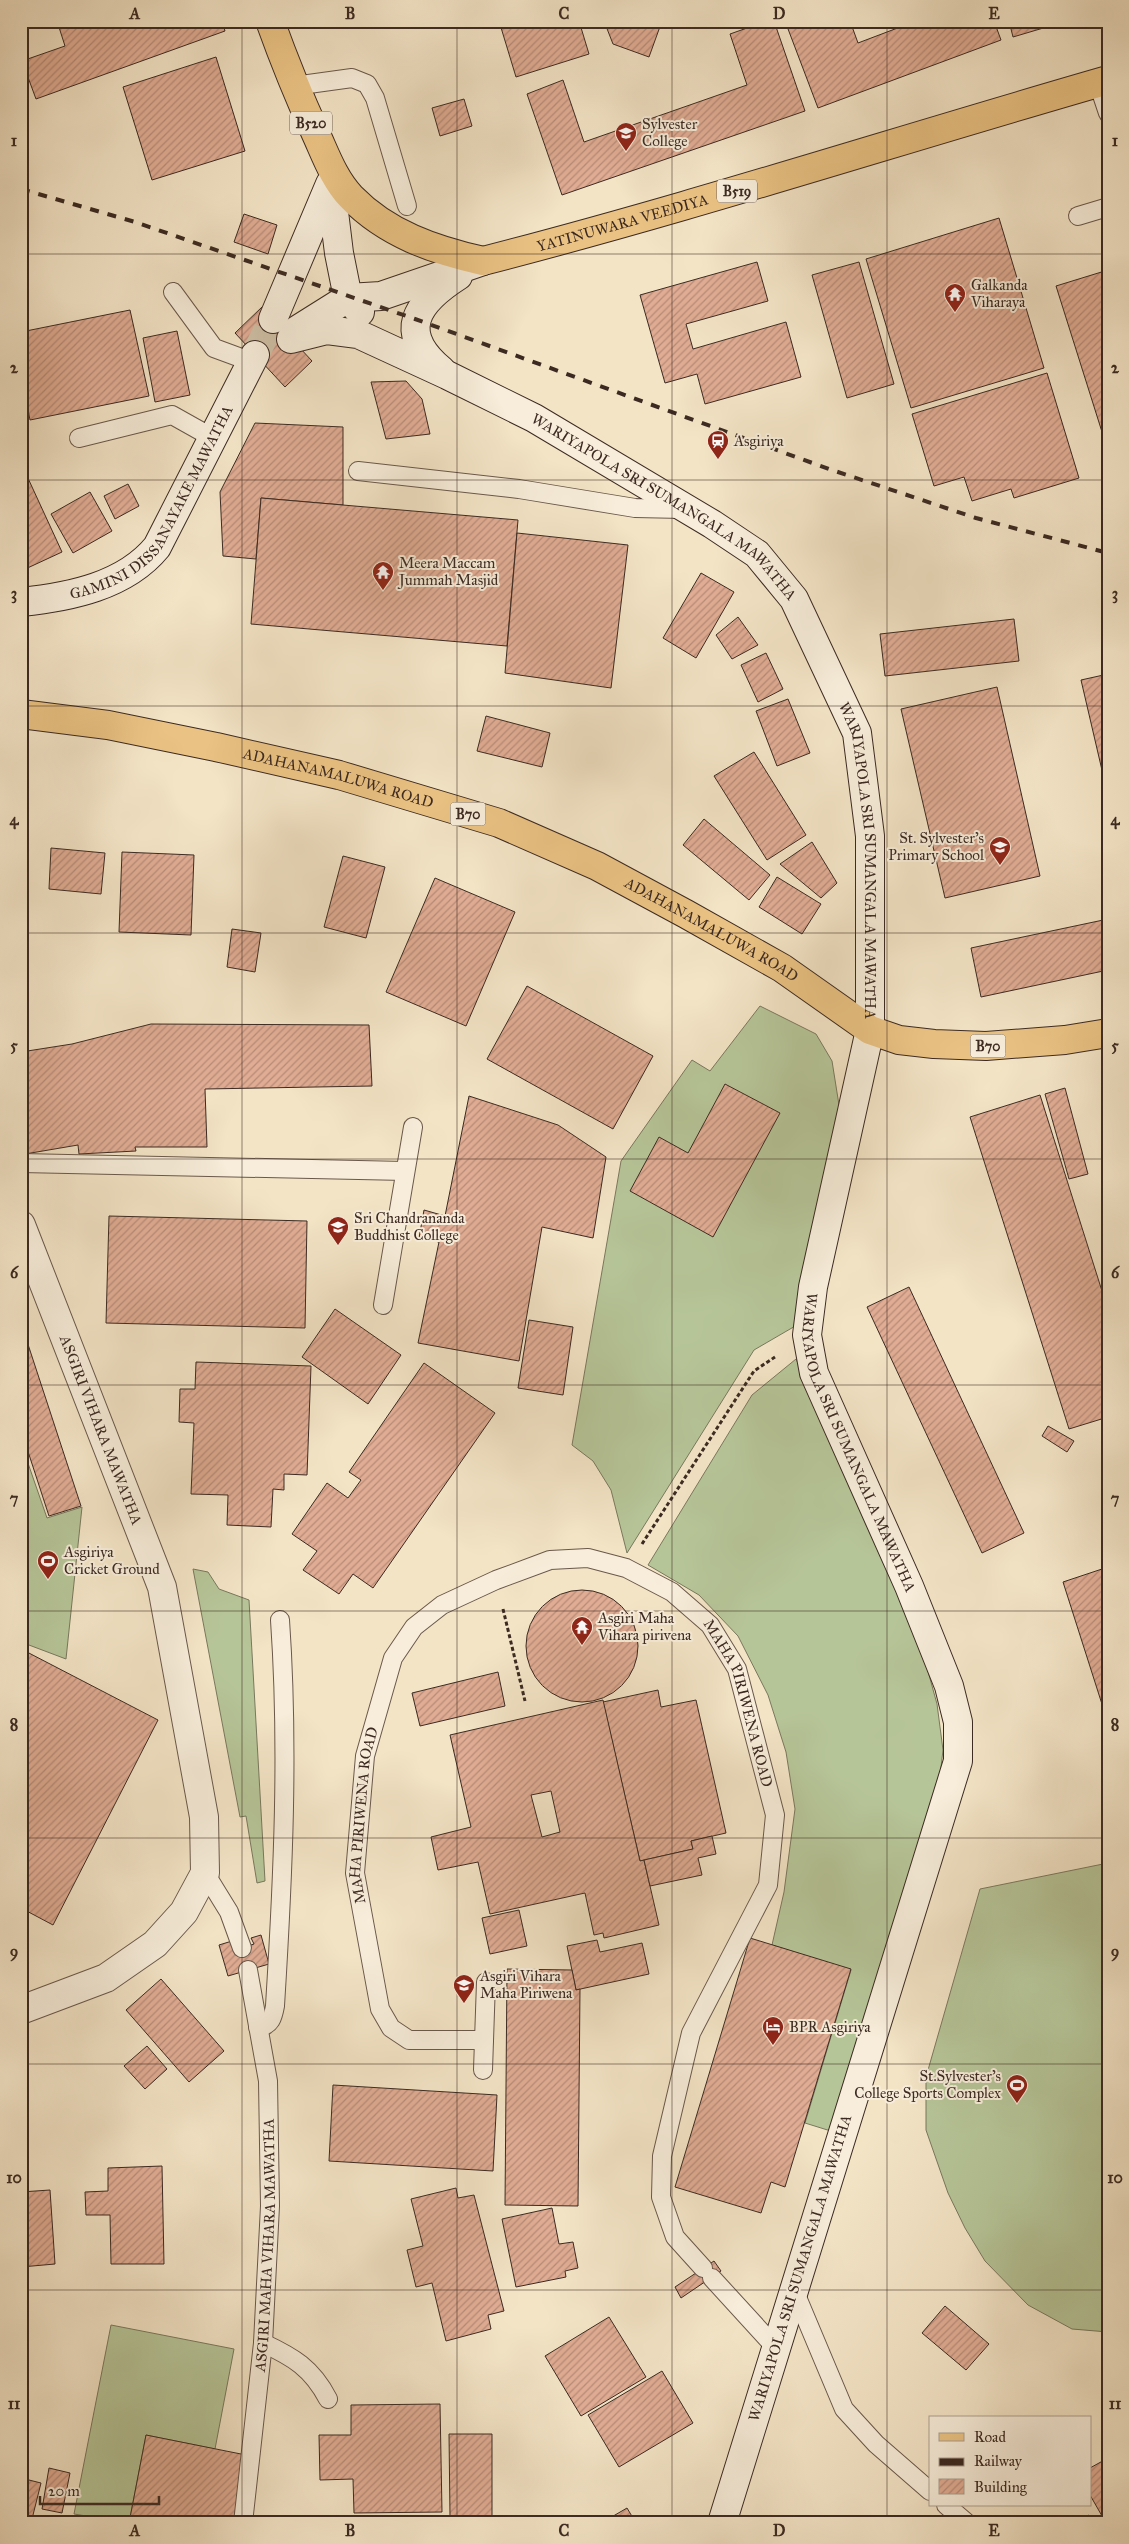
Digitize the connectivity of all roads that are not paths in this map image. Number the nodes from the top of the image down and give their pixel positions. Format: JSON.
{"nodes":[{"id":1,"x":270,"y":21,"type":"edge"},
{"id":2,"x":1103,"y":81,"type":"edge"},
{"id":3,"x":294,"y":86,"type":"junction"},
{"id":4,"x":1108,"y":113,"type":"edge"},
{"id":5,"x":334,"y":174,"type":"junction"},
{"id":6,"x":407,"y":206,"type":"dead end"},
{"id":7,"x":1108,"y":208,"type":"edge"},
{"id":8,"x":370,"y":214,"type":"joint"},
{"id":9,"x":1078,"y":216,"type":"dead end"},
{"id":10,"x":483,"y":261,"type":"junction"},
{"id":11,"x":173,"y":292,"type":"dead end"},
{"id":12,"x":348,"y":298,"type":"junction"},
{"id":13,"x":284,"y":331,"type":"junction"},
{"id":14,"x":396,"y":352,"type":"junction"},
{"id":15,"x":255,"y":358,"type":"joint"},
{"id":16,"x":447,"y":375,"type":"junction"},
{"id":17,"x":79,"y":438,"type":"dead end"},
{"id":18,"x":213,"y":438,"type":"junction"},
{"id":19,"x":358,"y":471,"type":"dead end"},
{"id":20,"x":686,"y":509,"type":"junction"},
{"id":21,"x":21,"y":602,"type":"edge"},
{"id":22,"x":21,"y":714,"type":"edge"},
{"id":23,"x":870,"y":1030,"type":"junction"},
{"id":24,"x":1108,"y":1033,"type":"edge"},
{"id":25,"x":412,"y":1128,"type":"dead end"},
{"id":26,"x":21,"y":1163,"type":"edge"},
{"id":27,"x":405,"y":1171,"type":"junction"},
{"id":28,"x":21,"y":1225,"type":"edge"},
{"id":29,"x":382,"y":1306,"type":"dead end"},
{"id":30,"x":280,"y":1620,"type":"dead end"},
{"id":31,"x":206,"y":1873,"type":"junction"},
{"id":32,"x":242,"y":1948,"type":"dead end"},
{"id":33,"x":248,"y":1970,"type":"dead end"},
{"id":34,"x":486,"y":1982,"type":"dead end"},
{"id":35,"x":21,"y":2010,"type":"edge"},
{"id":36,"x":258,"y":2027,"type":"junction"},
{"id":37,"x":484,"y":2040,"type":"junction"},
{"id":38,"x":483,"y":2070,"type":"dead end"},
{"id":39,"x":794,"y":2290,"type":"junction"},
{"id":40,"x":262,"y":2344,"type":"junction"},
{"id":41,"x":775,"y":2347,"type":"junction"},
{"id":42,"x":328,"y":2399,"type":"dead end"},
{"id":43,"x":929,"y":2490,"type":"edge"},
{"id":44,"x":947,"y":2506,"type":"edge"},
{"id":45,"x":243,"y":2523,"type":"edge"},
{"id":46,"x":722,"y":2523,"type":"edge"},
{"id":47,"x":966,"y":2523,"type":"edge"}],
"edges":[{"from":1,"to":3,"type":"main road","number":"B520"},
{"from":2,"to":4,"type":"lane"},
{"from":2,"to":10,"type":"main road","name":"YATINUWARA VEEDIYA","number":"B519"},
{"from":3,"to":5,"type":"main road","number":"B520"},
{"from":3,"to":6,"type":"lane"},
{"from":5,"to":8,"type":"main road","number":"B520"},
{"from":5,"to":12,"type":"street"},
{"from":5,"to":13,"type":"street"},
{"from":7,"to":9,"type":"lane"},
{"from":8,"to":10,"type":"main road","name":"YATINUWARA VEEDIYA","number":"B519"},
{"from":10,"to":12,"type":"street"},
{"from":10,"to":16,"type":"street"},
{"from":11,"to":15,"type":"lane"},
{"from":12,"to":13,"type":"street"},
{"from":12,"to":14,"type":"street","name":"WARIYAPOLA SRI SUMANGALA MAWATHA"},
{"from":13,"to":14,"type":"street","name":"WARIYAPOLA SRI SUMANGALA MAWATHA"},
{"from":14,"to":16,"type":"street","name":"WARIYAPOLA SRI SUMANGALA MAWATHA"},
{"from":15,"to":18,"type":"street","name":"GAMINI DISSANAYAKE MAWATHA"},
{"from":16,"to":20,"type":"street","name":"WARIYAPOLA SRI SUMANGALA MAWATHA"},
{"from":17,"to":18,"type":"lane"},
{"from":18,"to":21,"type":"street","name":"GAMINI DISSANAYAKE MAWATHA"},
{"from":19,"to":20,"type":"lane"},
{"from":20,"to":23,"type":"street","name":"WARIYAPOLA SRI SUMANGALA MAWATHA"},
{"from":22,"to":23,"type":"main road","name":"ADAHANAMALUWA ROAD","number":"B70"},
{"from":23,"to":24,"type":"main road","number":"B70"},
{"from":23,"to":39,"type":"street","name":"WARIYAPOLA SRI SUMANGALA MAWATHA"},
{"from":25,"to":27,"type":"lane"},
{"from":26,"to":27,"type":"lane"},
{"from":27,"to":29,"type":"lane"},
{"from":28,"to":31,"type":"street","name":"ASGIRI VIHARA MAWATHA"},
{"from":30,"to":36,"type":"lane"},
{"from":31,"to":32,"type":"lane"},
{"from":31,"to":35,"type":"street"},
{"from":33,"to":36,"type":"lane","name":"ASGIRI MAHA VIHARA MAWATHA"},
{"from":34,"to":37,"type":"lane"},
{"from":36,"to":40,"type":"lane","name":"ASGIRI MAHA VIHARA MAWATHA"},
{"from":37,"to":38,"type":"lane"},
{"from":37,"to":41,"type":"lane","name":"MAHA PIRIWENA ROAD"},
{"from":39,"to":41,"type":"street","name":"WARIYAPOLA SRI SUMANGALA MAWATHA"},
{"from":39,"to":43,"type":"lane"},
{"from":40,"to":42,"type":"lane"},
{"from":40,"to":45,"type":"lane","name":"ASGIRI MAHA VIHARA MAWATHA"},
{"from":41,"to":46,"type":"street","name":"WARIYAPOLA SRI SUMANGALA MAWATHA"},
{"from":44,"to":47,"type":"lane"}]}
